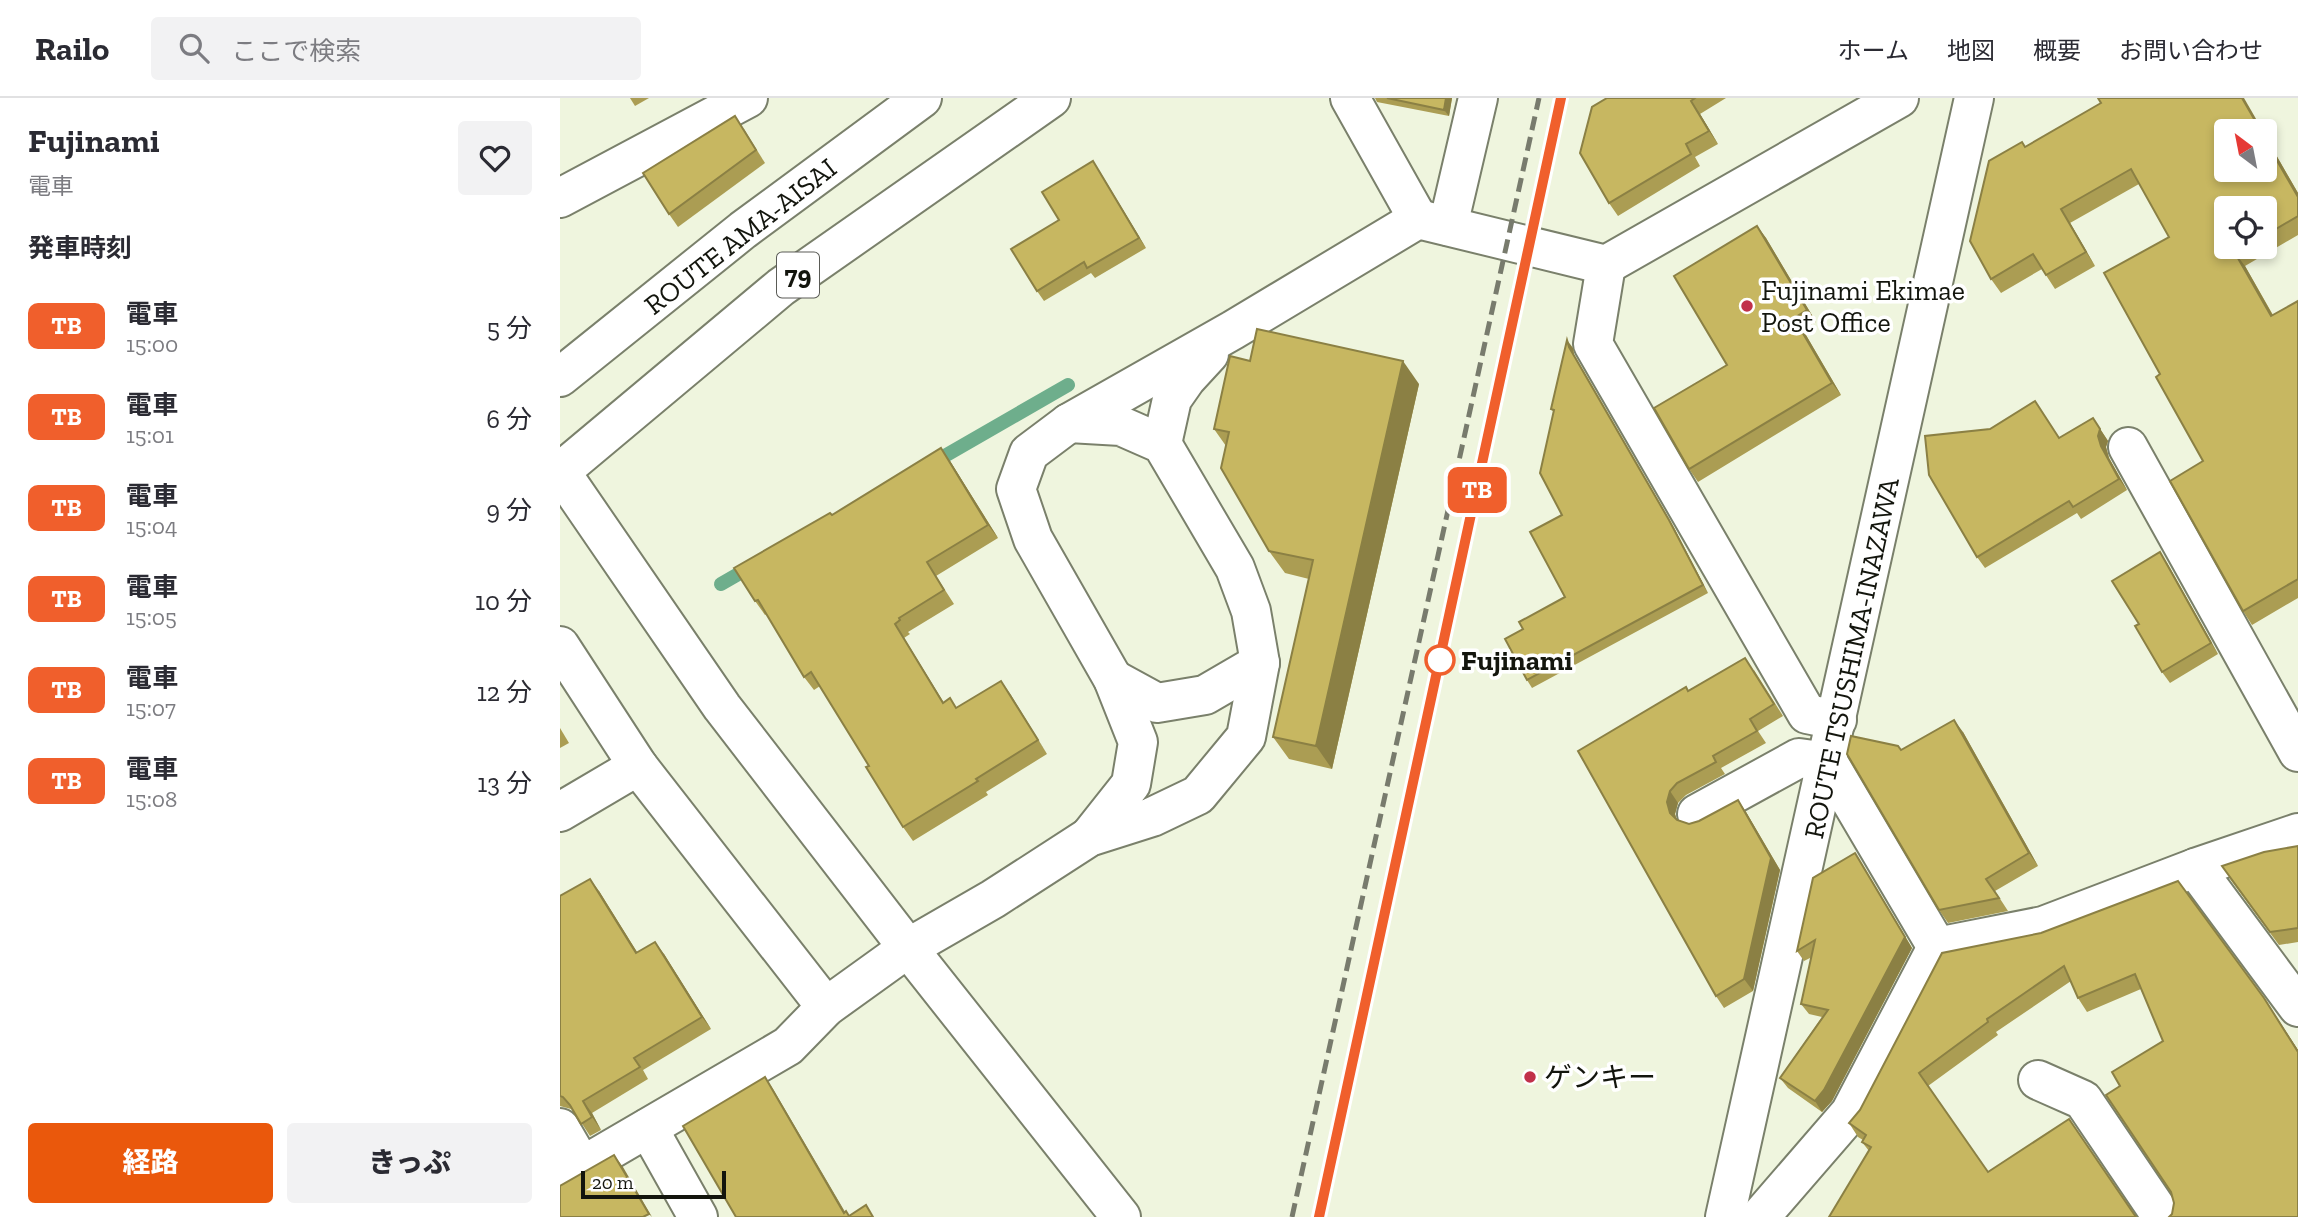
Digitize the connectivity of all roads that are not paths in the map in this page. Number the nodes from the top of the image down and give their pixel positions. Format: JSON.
{"nodes":[{"id":1,"x":748,"y":98,"type":"edge"},
{"id":2,"x":922,"y":98,"type":"edge"},
{"id":3,"x":1051,"y":98,"type":"edge"},
{"id":4,"x":1350,"y":98,"type":"edge"},
{"id":5,"x":1478,"y":98,"type":"edge"},
{"id":6,"x":1899,"y":98,"type":"edge"},
{"id":7,"x":1974,"y":98,"type":"edge"},
{"id":8,"x":560,"y":198,"type":"edge"},
{"id":9,"x":1433,"y":223,"type":"junction"},
{"id":10,"x":1606,"y":265,"type":"junction"},
{"id":11,"x":1233,"y":330,"type":"junction"},
{"id":12,"x":560,"y":377,"type":"edge"},
{"id":13,"x":1069,"y":423,"type":"junction"},
{"id":14,"x":1162,"y":444,"type":"junction"},
{"id":15,"x":2128,"y":447,"type":"dead end"},
{"id":16,"x":560,"y":471,"type":"edge"},
{"id":17,"x":560,"y":646,"type":"edge"},
{"id":18,"x":1260,"y":663,"type":"junction"},
{"id":19,"x":1113,"y":679,"type":"junction"},
{"id":20,"x":1837,"y":720,"type":"junction"},
{"id":21,"x":2298,"y":752,"type":"edge"},
{"id":22,"x":1828,"y":762,"type":"junction"},
{"id":23,"x":638,"y":766,"type":"junction"},
{"id":24,"x":560,"y":812,"type":"edge"},
{"id":25,"x":1697,"y":814,"type":"dead end"},
{"id":26,"x":2298,"y":833,"type":"edge"},
{"id":27,"x":1089,"y":837,"type":"junction"},
{"id":28,"x":2195,"y":868,"type":"junction"},
{"id":29,"x":1937,"y":947,"type":"junction"},
{"id":30,"x":908,"y":948,"type":"junction"},
{"id":31,"x":826,"y":1007,"type":"junction"},
{"id":32,"x":2298,"y":1007,"type":"edge"},
{"id":33,"x":2038,"y":1080,"type":"dead end"},
{"id":34,"x":560,"y":1128,"type":"edge"},
{"id":35,"x":648,"y":1128,"type":"junction"},
{"id":36,"x":571,"y":1173,"type":"edge"},
{"id":37,"x":698,"y":1217,"type":"edge"},
{"id":38,"x":1121,"y":1217,"type":"edge"},
{"id":39,"x":1725,"y":1217,"type":"edge"},
{"id":40,"x":1760,"y":1217,"type":"edge"},
{"id":41,"x":2162,"y":1217,"type":"edge"}],
"edges":[{"from":1,"to":8,"type":"street"},
{"from":2,"to":12,"type":"street","name":"ROUTE AMA-AISAI","number":"79"},
{"from":3,"to":16,"type":"street","number":"79"},
{"from":4,"to":9,"type":"street"},
{"from":5,"to":9,"type":"street"},
{"from":6,"to":10,"type":"street"},
{"from":7,"to":20,"type":"street","name":"ROUTE TSUSHIMA-INAZAWA"},
{"from":9,"to":10,"type":"street"},
{"from":9,"to":11,"type":"street"},
{"from":10,"to":20,"type":"street"},
{"from":11,"to":13,"type":"street"},
{"from":11,"to":14,"type":"street"},
{"from":13,"to":14,"type":"street"},
{"from":13,"to":19,"type":"street"},
{"from":14,"to":18,"type":"street"},
{"from":15,"to":21,"type":"street"},
{"from":16,"to":30,"type":"street"},
{"from":17,"to":23,"type":"street"},
{"from":18,"to":19,"type":"street"},
{"from":18,"to":27,"type":"street"},
{"from":19,"to":27,"type":"street"},
{"from":20,"to":22,"type":"street","name":"ROUTE TSUSHIMA-INAZAWA"},
{"from":22,"to":25,"type":"street"},
{"from":22,"to":29,"type":"street"},
{"from":22,"to":39,"type":"street","name":"ROUTE TSUSHIMA-INAZAWA"},
{"from":23,"to":24,"type":"street"},
{"from":23,"to":31,"type":"street"},
{"from":26,"to":28,"type":"street"},
{"from":27,"to":30,"type":"street"},
{"from":28,"to":29,"type":"street"},
{"from":28,"to":32,"type":"street"},
{"from":29,"to":40,"type":"street"},
{"from":30,"to":31,"type":"street"},
{"from":30,"to":38,"type":"street"},
{"from":31,"to":35,"type":"street"},
{"from":33,"to":41,"type":"street"},
{"from":34,"to":36,"type":"street"},
{"from":35,"to":36,"type":"street"},
{"from":35,"to":37,"type":"street"}]}
